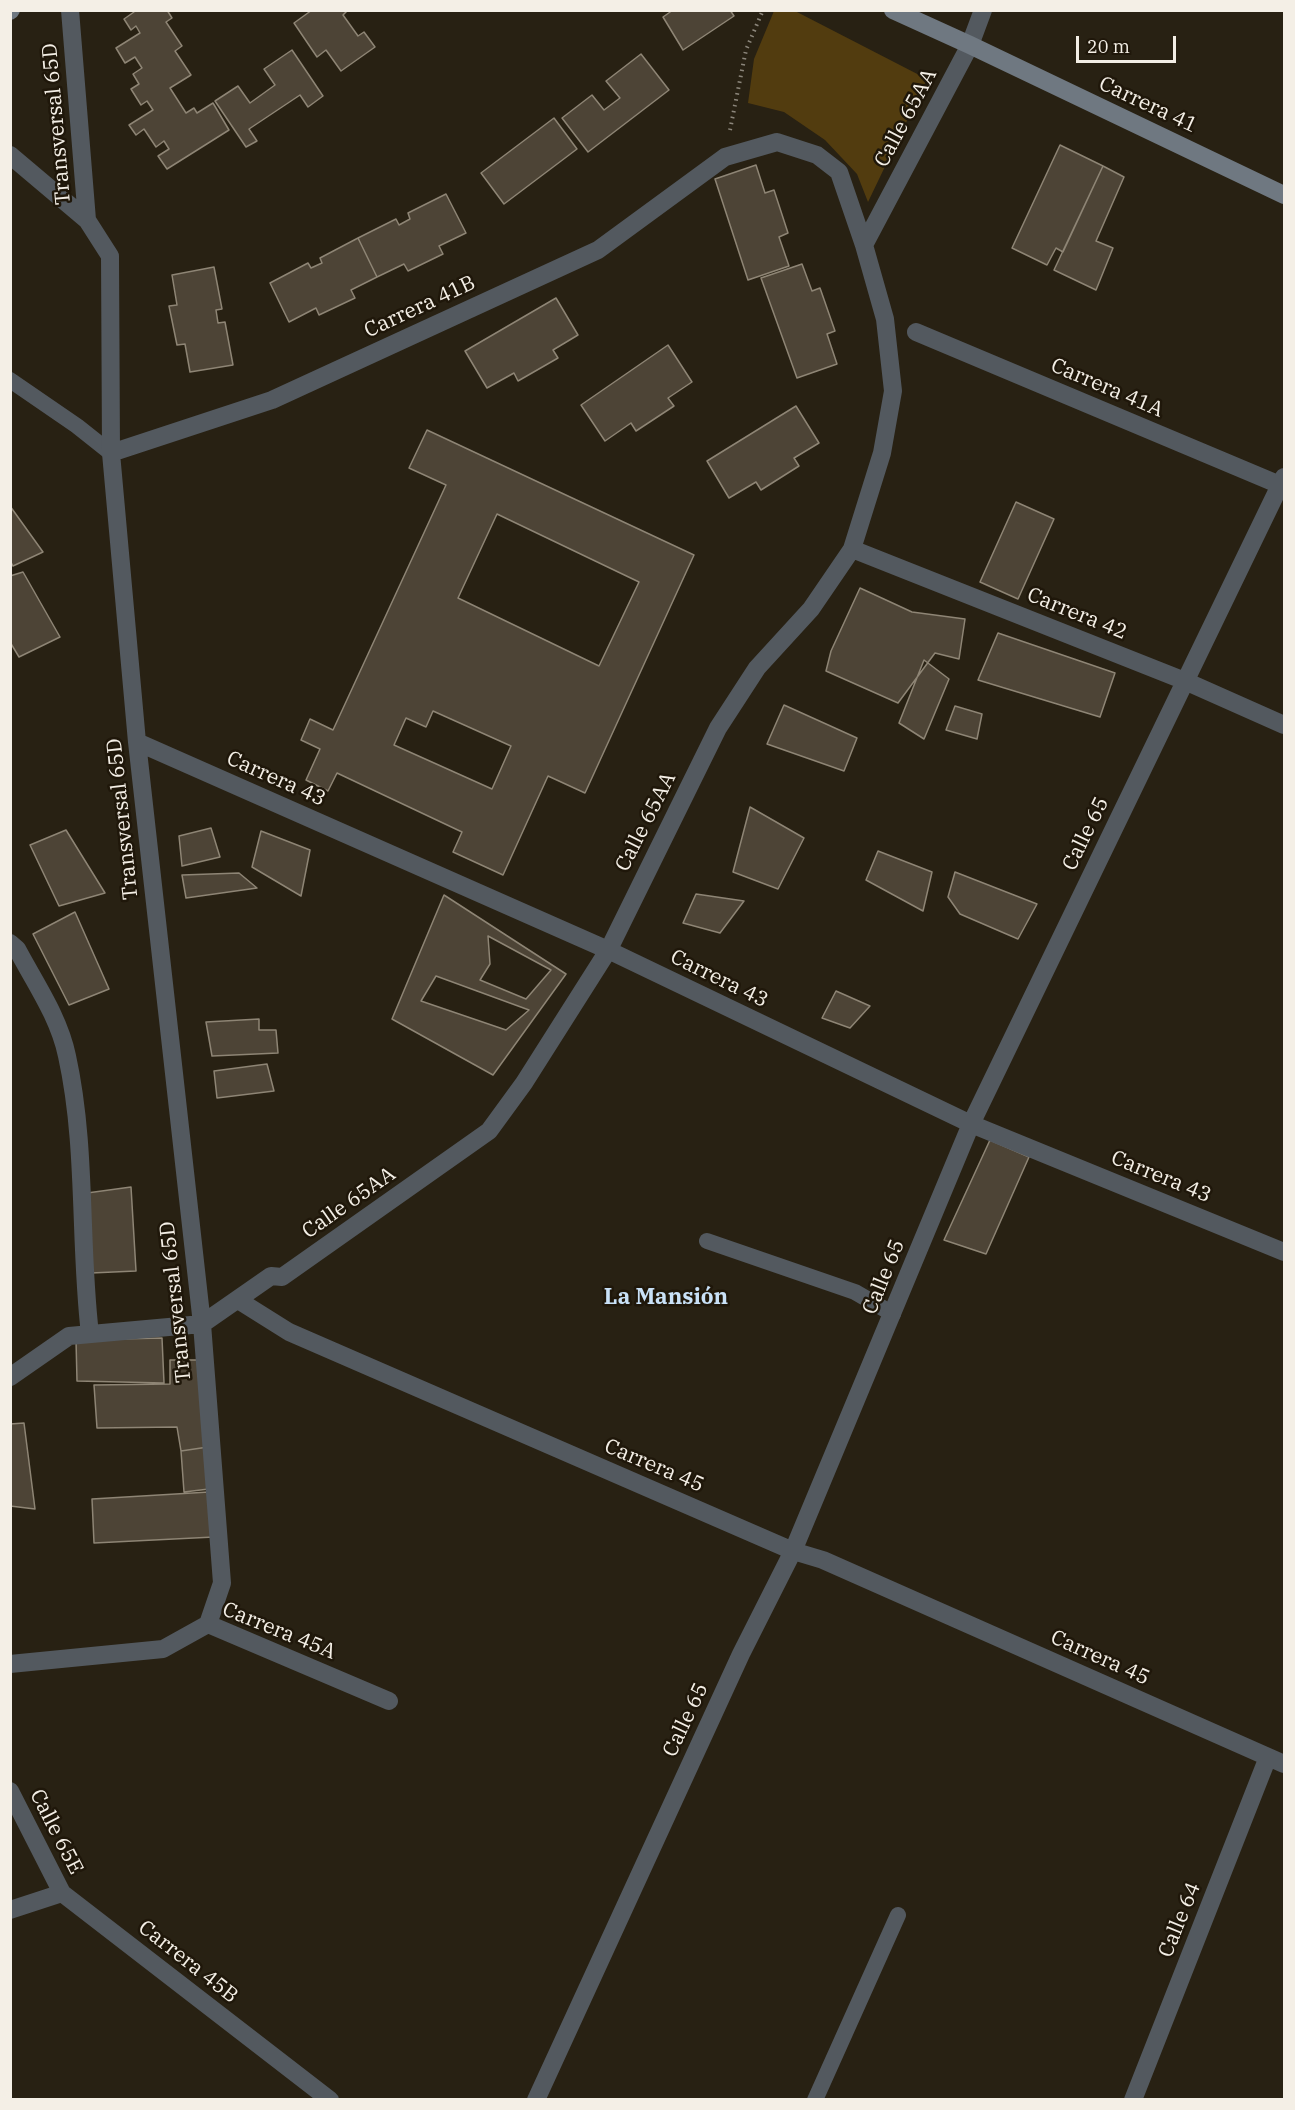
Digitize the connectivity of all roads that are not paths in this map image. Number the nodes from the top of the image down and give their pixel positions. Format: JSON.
{"nodes":[{"id":1,"x":70,"y":10,"type":"edge"},
{"id":2,"x":893,"y":10,"type":"edge"},
{"id":3,"x":983,"y":10,"type":"edge"},
{"id":4,"x":970,"y":45,"type":"junction"},
{"id":5,"x":10,"y":155,"type":"edge"},
{"id":6,"x":724,"y":157,"type":"joint"},
{"id":7,"x":1284,"y":195,"type":"edge"},
{"id":8,"x":87,"y":220,"type":"junction"},
{"id":9,"x":864,"y":245,"type":"junction"},
{"id":10,"x":916,"y":332,"type":"dead end"},
{"id":11,"x":10,"y":380,"type":"edge"},
{"id":12,"x":111,"y":453,"type":"junction"},
{"id":13,"x":1282,"y":481,"type":"edge"},
{"id":14,"x":852,"y":549,"type":"junction"},
{"id":15,"x":1185,"y":681,"type":"junction"},
{"id":16,"x":1284,"y":725,"type":"edge"},
{"id":17,"x":136,"y":742,"type":"junction"},
{"id":18,"x":10,"y":943,"type":"edge"},
{"id":19,"x":608,"y":950,"type":"junction"},
{"id":20,"x":971,"y":1124,"type":"junction"},
{"id":21,"x":707,"y":1241,"type":"dead end"},
{"id":22,"x":1284,"y":1252,"type":"edge"},
{"id":23,"x":238,"y":1300,"type":"junction"},
{"id":24,"x":893,"y":1314,"type":"junction"},
{"id":25,"x":202,"y":1324,"type":"junction"},
{"id":26,"x":90,"y":1334,"type":"junction"},
{"id":27,"x":10,"y":1377,"type":"edge"},
{"id":28,"x":793,"y":1551,"type":"junction"},
{"id":29,"x":208,"y":1624,"type":"junction"},
{"id":30,"x":10,"y":1664,"type":"edge"},
{"id":31,"x":389,"y":1701,"type":"dead end"},
{"id":32,"x":1276,"y":1760,"type":"edge"},
{"id":33,"x":10,"y":1791,"type":"edge"},
{"id":34,"x":62,"y":1893,"type":"junction"},
{"id":35,"x":10,"y":1910,"type":"edge"},
{"id":36,"x":898,"y":1915,"type":"dead end"},
{"id":37,"x":330,"y":2100,"type":"edge"},
{"id":38,"x":536,"y":2100,"type":"edge"},
{"id":39,"x":815,"y":2100,"type":"edge"},
{"id":40,"x":1133,"y":2100,"type":"edge"}],
"edges":[{"from":1,"to":8,"type":"street","name":"Transversal 65D"},
{"from":2,"to":4,"type":"street","name":"Carrera 41"},
{"from":3,"to":4,"type":"street","name":"Calle 65AA"},
{"from":4,"to":7,"type":"street","name":"Carrera 41"},
{"from":4,"to":9,"type":"street","name":"Calle 65AA"},
{"from":5,"to":8,"type":"street"},
{"from":6,"to":9,"type":"street","name":"Calle 65AA"},
{"from":6,"to":12,"type":"street","name":"Carrera 41B"},
{"from":8,"to":12,"type":"street","name":"Transversal 65D"},
{"from":9,"to":14,"type":"street","name":"Calle 65AA"},
{"from":10,"to":13,"type":"street","name":"Carrera 41A"},
{"from":11,"to":12,"type":"lane"},
{"from":12,"to":17,"type":"street","name":"Transversal 65D"},
{"from":13,"to":15,"type":"street","name":"Calle 65"},
{"from":14,"to":15,"type":"street","name":"Carrera 42"},
{"from":14,"to":19,"type":"street","name":"Calle 65AA"},
{"from":15,"to":16,"type":"street","name":"Carrera 42"},
{"from":15,"to":20,"type":"street","name":"Calle 65"},
{"from":17,"to":19,"type":"street","name":"Carrera 43"},
{"from":17,"to":25,"type":"street","name":"Transversal 65D"},
{"from":18,"to":26,"type":"street"},
{"from":19,"to":20,"type":"street","name":"Carrera 43"},
{"from":19,"to":23,"type":"street","name":"Calle 65AA"},
{"from":20,"to":22,"type":"street","name":"Carrera 43"},
{"from":20,"to":24,"type":"street","name":"Calle 65"},
{"from":21,"to":24,"type":"lane"},
{"from":23,"to":25,"type":"street"},
{"from":23,"to":28,"type":"street","name":"Carrera 45"},
{"from":24,"to":28,"type":"street","name":"Calle 65"},
{"from":25,"to":26,"type":"street"},
{"from":25,"to":29,"type":"street","name":"Transversal 65D"},
{"from":26,"to":27,"type":"street"},
{"from":28,"to":32,"type":"street","name":"Carrera 45"},
{"from":28,"to":38,"type":"street","name":"Calle 65"},
{"from":29,"to":30,"type":"street","name":"Carrera 45A"},
{"from":29,"to":31,"type":"street","name":"Carrera 45A"},
{"from":32,"to":40,"type":"street","name":"Calle 64"},
{"from":33,"to":34,"type":"street","name":"Calle 65E"},
{"from":34,"to":35,"type":"street"},
{"from":34,"to":37,"type":"street","name":"Carrera 45B"},
{"from":36,"to":39,"type":"lane"}]}
